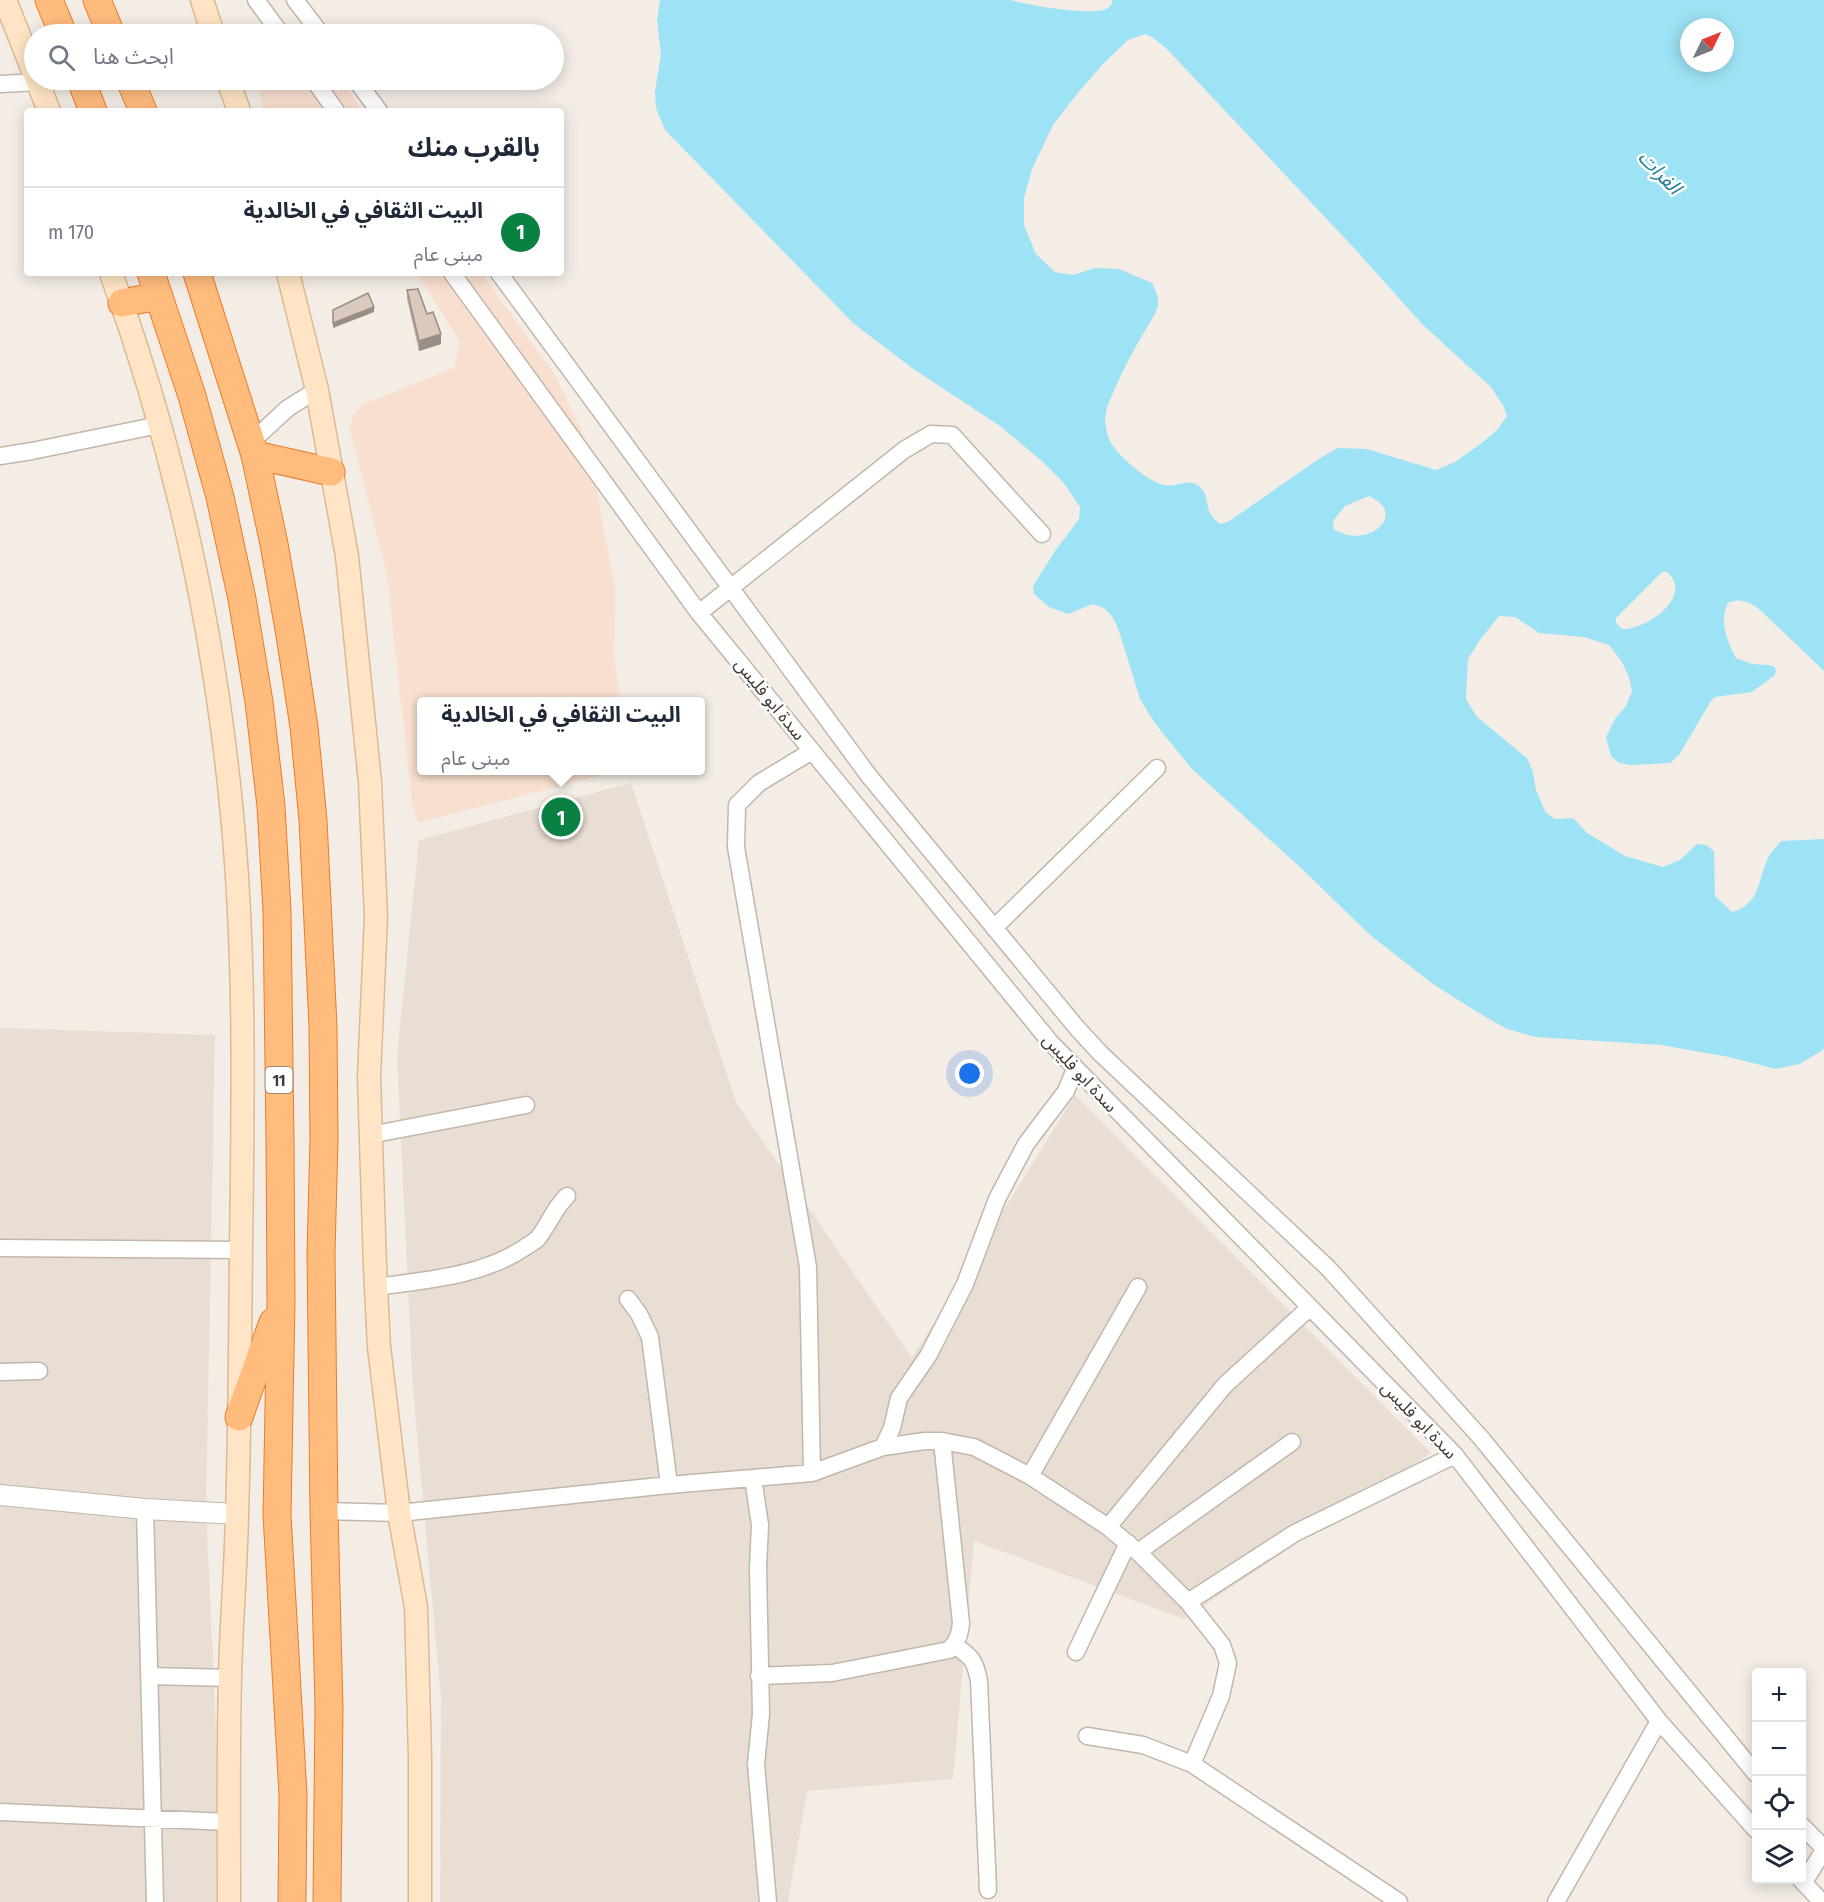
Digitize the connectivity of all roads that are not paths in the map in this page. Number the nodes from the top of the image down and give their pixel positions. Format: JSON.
{"nodes":[{"id":1,"x":5,"y":0,"type":"edge"},
{"id":2,"x":49,"y":0,"type":"edge"},
{"id":3,"x":97,"y":0,"type":"edge"},
{"id":4,"x":202,"y":0,"type":"edge"},
{"id":5,"x":256,"y":0,"type":"edge"},
{"id":6,"x":295,"y":0,"type":"edge"},
{"id":7,"x":59,"y":24,"type":"edge"},
{"id":8,"x":107,"y":24,"type":"edge"},
{"id":9,"x":210,"y":24,"type":"edge"},
{"id":10,"x":274,"y":24,"type":"edge"},
{"id":11,"x":313,"y":24,"type":"edge"},
{"id":12,"x":24,"y":46,"type":"edge"},
{"id":13,"x":24,"y":80,"type":"edge"},
{"id":14,"x":0,"y":84,"type":"edge"},
{"id":15,"x":41,"y":90,"type":"edge"},
{"id":16,"x":85,"y":90,"type":"edge"},
{"id":17,"x":134,"y":90,"type":"edge"},
{"id":18,"x":232,"y":90,"type":"edge"},
{"id":19,"x":321,"y":90,"type":"edge"},
{"id":20,"x":363,"y":90,"type":"edge"},
{"id":21,"x":48,"y":108,"type":"edge"},
{"id":22,"x":92,"y":108,"type":"edge"},
{"id":23,"x":142,"y":108,"type":"edge"},
{"id":24,"x":238,"y":108,"type":"edge"},
{"id":25,"x":334,"y":108,"type":"edge"},
{"id":26,"x":377,"y":108,"type":"edge"},
{"id":27,"x":112,"y":276,"type":"edge"},
{"id":28,"x":198,"y":276,"type":"edge"},
{"id":29,"x":289,"y":276,"type":"edge"},
{"id":30,"x":454,"y":276,"type":"edge"},
{"id":31,"x":501,"y":276,"type":"edge"},
{"id":32,"x":155,"y":285,"type":"edge"},
{"id":33,"x":122,"y":303,"type":"junction"},
{"id":34,"x":317,"y":390,"type":"junction"},
{"id":35,"x":159,"y":425,"type":"junction"},
{"id":36,"x":253,"y":449,"type":"junction"},
{"id":37,"x":0,"y":456,"type":"edge"},
{"id":38,"x":331,"y":472,"type":"junction"},
{"id":39,"x":1042,"y":534,"type":"dead end"},
{"id":40,"x":731,"y":589,"type":"junction"},
{"id":41,"x":699,"y":613,"type":"junction"},
{"id":42,"x":812,"y":751,"type":"junction"},
{"id":43,"x":1158,"y":768,"type":"dead end"},
{"id":44,"x":277,"y":911,"type":"junction"},
{"id":45,"x":318,"y":913,"type":"junction"},
{"id":46,"x":994,"y":928,"type":"junction"},
{"id":47,"x":1075,"y":1069,"type":"junction"},
{"id":48,"x":526,"y":1105,"type":"dead end"},
{"id":49,"x":370,"y":1136,"type":"junction"},
{"id":50,"x":567,"y":1196,"type":"dead end"},
{"id":51,"x":0,"y":1248,"type":"edge"},
{"id":52,"x":241,"y":1250,"type":"junction"},
{"id":53,"x":376,"y":1287,"type":"junction"},
{"id":54,"x":1138,"y":1287,"type":"dead end"},
{"id":55,"x":628,"y":1299,"type":"dead end"},
{"id":56,"x":281,"y":1302,"type":"junction"},
{"id":57,"x":1309,"y":1308,"type":"junction"},
{"id":58,"x":39,"y":1371,"type":"dead end"},
{"id":59,"x":0,"y":1372,"type":"edge"},
{"id":60,"x":239,"y":1417,"type":"junction"},
{"id":61,"x":942,"y":1441,"type":"junction"},
{"id":62,"x":1292,"y":1442,"type":"dead end"},
{"id":63,"x":883,"y":1447,"type":"junction"},
{"id":64,"x":1455,"y":1455,"type":"junction"},
{"id":65,"x":812,"y":1473,"type":"junction"},
{"id":66,"x":1030,"y":1476,"type":"junction"},
{"id":67,"x":753,"y":1478,"type":"junction"},
{"id":68,"x":669,"y":1485,"type":"junction"},
{"id":69,"x":0,"y":1495,"type":"edge"},
{"id":70,"x":145,"y":1509,"type":"junction"},
{"id":71,"x":324,"y":1511,"type":"junction"},
{"id":72,"x":399,"y":1513,"type":"junction"},
{"id":73,"x":237,"y":1514,"type":"junction"},
{"id":74,"x":1108,"y":1527,"type":"junction"},
{"id":75,"x":1133,"y":1548,"type":"junction"},
{"id":76,"x":1188,"y":1602,"type":"junction"},
{"id":77,"x":954,"y":1645,"type":"junction"},
{"id":78,"x":1076,"y":1652,"type":"dead end"},
{"id":79,"x":149,"y":1676,"type":"junction"},
{"id":80,"x":759,"y":1676,"type":"junction"},
{"id":81,"x":230,"y":1678,"type":"junction"},
{"id":82,"x":1659,"y":1720,"type":"junction"},
{"id":83,"x":1087,"y":1736,"type":"dead end"},
{"id":84,"x":1192,"y":1764,"type":"junction"},
{"id":85,"x":1752,"y":1769,"type":"edge"},
{"id":86,"x":0,"y":1812,"type":"edge"},
{"id":87,"x":152,"y":1818,"type":"junction"},
{"id":88,"x":229,"y":1822,"type":"junction"},
{"id":89,"x":1752,"y":1825,"type":"edge"},
{"id":90,"x":1806,"y":1830,"type":"edge"},
{"id":91,"x":1824,"y":1849,"type":"edge"},
{"id":92,"x":1806,"y":1875,"type":"edge"},
{"id":93,"x":1805,"y":1884,"type":"edge"},
{"id":94,"x":988,"y":1890,"type":"dead end"},
{"id":95,"x":155,"y":1902,"type":"edge"},
{"id":96,"x":229,"y":1902,"type":"edge"},
{"id":97,"x":292,"y":1902,"type":"edge"},
{"id":98,"x":327,"y":1902,"type":"edge"},
{"id":99,"x":420,"y":1902,"type":"edge"},
{"id":100,"x":768,"y":1902,"type":"edge"},
{"id":101,"x":1399,"y":1902,"type":"edge"},
{"id":102,"x":1556,"y":1902,"type":"edge"},
{"id":103,"x":1822,"y":1902,"type":"edge"}],
"edges":[{"from":1,"to":12,"type":"main road"},
{"from":2,"to":7,"type":"highway"},
{"from":3,"to":8,"type":"highway"},
{"from":4,"to":9,"type":"main road"},
{"from":5,"to":10,"type":"street"},
{"from":6,"to":11,"type":"street"},
{"from":13,"to":14,"type":"street"},
{"from":15,"to":21,"type":"main road"},
{"from":16,"to":22,"type":"highway"},
{"from":17,"to":23,"type":"highway"},
{"from":18,"to":24,"type":"main road"},
{"from":19,"to":25,"type":"street"},
{"from":20,"to":26,"type":"street"},
{"from":27,"to":33,"type":"main road"},
{"from":28,"to":36,"type":"highway"},
{"from":29,"to":34,"type":"main road"},
{"from":30,"to":41,"type":"street","name":"سدة ابو فليس"},
{"from":31,"to":40,"type":"street","name":"سدة ابو فليس"},
{"from":32,"to":33,"type":"highway"},
{"from":32,"to":44,"type":"highway","number":"11"},
{"from":33,"to":35,"type":"main road"},
{"from":34,"to":36,"type":"street"},
{"from":34,"to":38,"type":"main road"},
{"from":35,"to":37,"type":"street"},
{"from":35,"to":52,"type":"main road"},
{"from":36,"to":38,"type":"highway"},
{"from":36,"to":45,"type":"highway"},
{"from":38,"to":49,"type":"main road"},
{"from":39,"to":40,"type":"street"},
{"from":40,"to":41,"type":"street"},
{"from":40,"to":46,"type":"street","name":"سدة ابو فليس"},
{"from":41,"to":42,"type":"street","name":"سدة ابو فليس"},
{"from":42,"to":47,"type":"street","name":"سدة ابو فليس"},
{"from":42,"to":65,"type":"street"},
{"from":43,"to":46,"type":"street"},
{"from":44,"to":45,"type":"highway"},
{"from":44,"to":56,"type":"highway","number":"11"},
{"from":45,"to":71,"type":"highway"},
{"from":46,"to":85,"type":"street","name":"سدة ابو فليس"},
{"from":47,"to":57,"type":"street","name":"سدة ابو فليس"},
{"from":47,"to":63,"type":"street"},
{"from":48,"to":49,"type":"street"},
{"from":49,"to":53,"type":"main road"},
{"from":50,"to":53,"type":"street"},
{"from":51,"to":52,"type":"street"},
{"from":52,"to":60,"type":"main road"},
{"from":53,"to":72,"type":"main road"},
{"from":54,"to":66,"type":"street"},
{"from":55,"to":68,"type":"street"},
{"from":56,"to":60,"type":"highway"},
{"from":56,"to":97,"type":"highway","number":"11"},
{"from":57,"to":64,"type":"street","name":"سدة ابو فليس"},
{"from":57,"to":74,"type":"street"},
{"from":58,"to":59,"type":"street"},
{"from":60,"to":73,"type":"main road"},
{"from":61,"to":63,"type":"street"},
{"from":61,"to":66,"type":"street"},
{"from":61,"to":77,"type":"street"},
{"from":62,"to":75,"type":"street"},
{"from":63,"to":65,"type":"street"},
{"from":64,"to":76,"type":"street"},
{"from":64,"to":82,"type":"street","name":"سدة ابو فليس"},
{"from":65,"to":67,"type":"street"},
{"from":66,"to":74,"type":"street"},
{"from":67,"to":68,"type":"street"},
{"from":67,"to":80,"type":"street"},
{"from":68,"to":72,"type":"street"},
{"from":69,"to":70,"type":"street"},
{"from":70,"to":73,"type":"street"},
{"from":70,"to":79,"type":"street"},
{"from":71,"to":72,"type":"street"},
{"from":71,"to":98,"type":"highway"},
{"from":72,"to":99,"type":"main road"},
{"from":73,"to":81,"type":"main road"},
{"from":74,"to":75,"type":"street"},
{"from":75,"to":76,"type":"street"},
{"from":75,"to":78,"type":"street"},
{"from":76,"to":84,"type":"street"},
{"from":77,"to":80,"type":"street"},
{"from":77,"to":94,"type":"street"},
{"from":79,"to":81,"type":"street"},
{"from":79,"to":87,"type":"street"},
{"from":80,"to":100,"type":"street"},
{"from":81,"to":88,"type":"main road"},
{"from":82,"to":89,"type":"street","name":"سدة ابو فليس"},
{"from":82,"to":102,"type":"street"},
{"from":83,"to":84,"type":"street"},
{"from":84,"to":101,"type":"street"},
{"from":86,"to":87,"type":"street"},
{"from":87,"to":88,"type":"street"},
{"from":87,"to":95,"type":"street"},
{"from":88,"to":96,"type":"main road"},
{"from":90,"to":91,"type":"street"},
{"from":91,"to":92,"type":"street"},
{"from":93,"to":103,"type":"street"}]}
